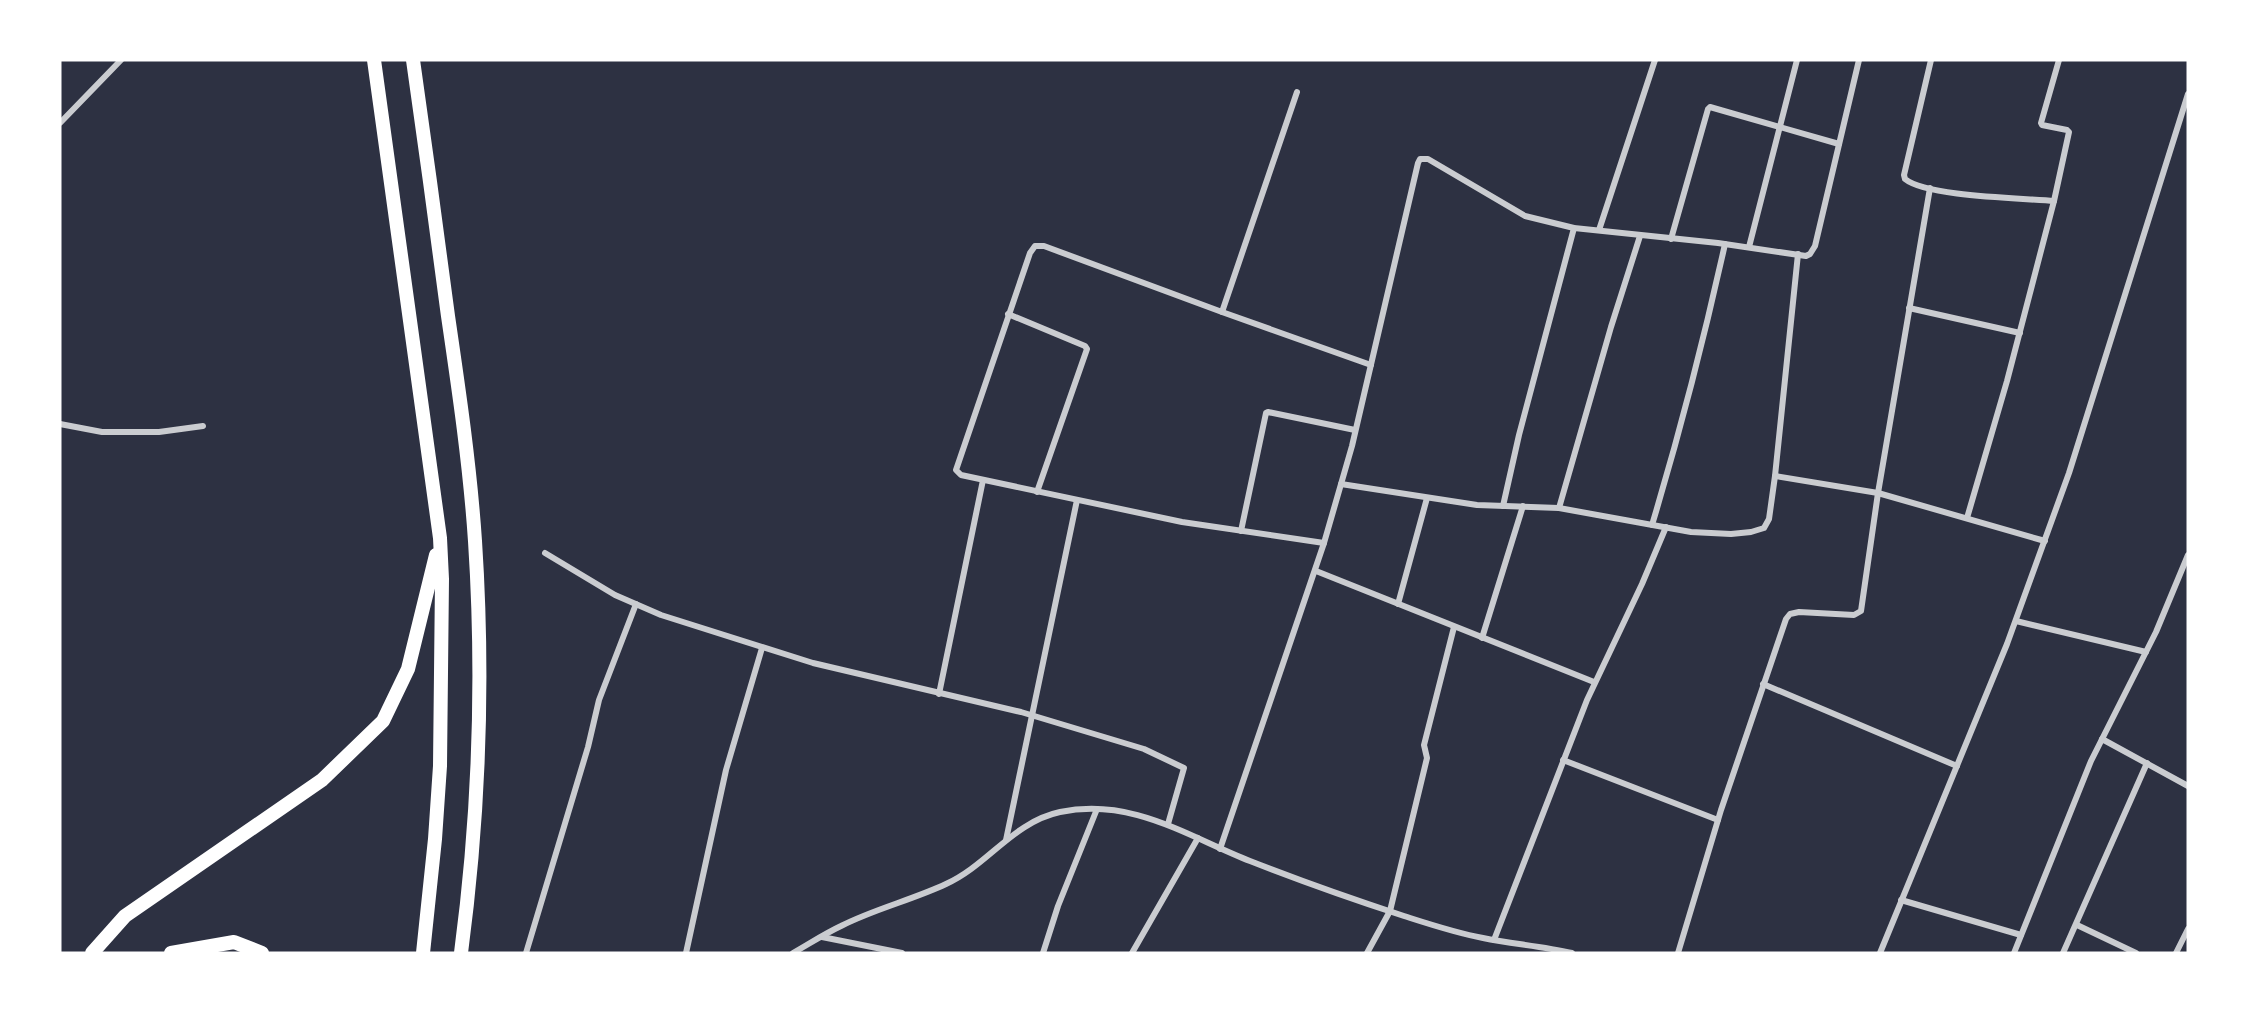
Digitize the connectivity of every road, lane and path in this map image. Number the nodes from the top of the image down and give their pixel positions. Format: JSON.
{"nodes":[{"id":1,"x":121,"y":60,"type":"edge"},
{"id":2,"x":375,"y":60,"type":"edge"},
{"id":3,"x":413,"y":60,"type":"edge"},
{"id":4,"x":1655,"y":60,"type":"edge"},
{"id":5,"x":1797,"y":60,"type":"edge"},
{"id":6,"x":1859,"y":60,"type":"edge"},
{"id":7,"x":1931,"y":60,"type":"edge"},
{"id":8,"x":2059,"y":60,"type":"edge"},
{"id":9,"x":1297,"y":92,"type":"dead end"},
{"id":10,"x":2188,"y":94,"type":"edge"},
{"id":11,"x":60,"y":123,"type":"edge"},
{"id":12,"x":1780,"y":128,"type":"junction"},
{"id":13,"x":1839,"y":144,"type":"junction"},
{"id":14,"x":1930,"y":188,"type":"junction"},
{"id":15,"x":2054,"y":201,"type":"junction"},
{"id":16,"x":1574,"y":228,"type":"junction"},
{"id":17,"x":1599,"y":231,"type":"junction"},
{"id":18,"x":1640,"y":236,"type":"junction"},
{"id":19,"x":1671,"y":239,"type":"junction"},
{"id":20,"x":1725,"y":244,"type":"junction"},
{"id":21,"x":1749,"y":247,"type":"junction"},
{"id":22,"x":1798,"y":254,"type":"junction"},
{"id":23,"x":1909,"y":308,"type":"junction"},
{"id":24,"x":1222,"y":312,"type":"junction"},
{"id":25,"x":1008,"y":315,"type":"junction"},
{"id":26,"x":2020,"y":333,"type":"junction"},
{"id":27,"x":1371,"y":364,"type":"junction"},
{"id":28,"x":60,"y":424,"type":"edge"},
{"id":29,"x":203,"y":426,"type":"dead end"},
{"id":30,"x":1355,"y":430,"type":"junction"},
{"id":31,"x":1775,"y":476,"type":"junction"},
{"id":32,"x":983,"y":480,"type":"junction"},
{"id":33,"x":1341,"y":484,"type":"junction"},
{"id":34,"x":1037,"y":492,"type":"junction"},
{"id":35,"x":1878,"y":493,"type":"junction"},
{"id":36,"x":1427,"y":498,"type":"junction"},
{"id":37,"x":1077,"y":500,"type":"junction"},
{"id":38,"x":1523,"y":506,"type":"junction"},
{"id":39,"x":1503,"y":507,"type":"junction"},
{"id":40,"x":1559,"y":508,"type":"junction"},
{"id":41,"x":1967,"y":518,"type":"junction"},
{"id":42,"x":1652,"y":525,"type":"junction"},
{"id":43,"x":1666,"y":527,"type":"junction"},
{"id":44,"x":1241,"y":531,"type":"junction"},
{"id":45,"x":440,"y":538,"type":"junction"},
{"id":46,"x":2045,"y":541,"type":"junction"},
{"id":47,"x":1324,"y":543,"type":"junction"},
{"id":48,"x":545,"y":553,"type":"dead end"},
{"id":49,"x":2188,"y":555,"type":"edge"},
{"id":50,"x":1316,"y":571,"type":"junction"},
{"id":51,"x":636,"y":604,"type":"junction"},
{"id":52,"x":1398,"y":604,"type":"junction"},
{"id":53,"x":2016,"y":621,"type":"junction"},
{"id":54,"x":1454,"y":627,"type":"junction"},
{"id":55,"x":1482,"y":638,"type":"junction"},
{"id":56,"x":762,"y":648,"type":"junction"},
{"id":57,"x":2146,"y":652,"type":"junction"},
{"id":58,"x":1594,"y":682,"type":"junction"},
{"id":59,"x":1763,"y":684,"type":"junction"},
{"id":60,"x":939,"y":694,"type":"junction"},
{"id":61,"x":1033,"y":716,"type":"junction"},
{"id":62,"x":2102,"y":739,"type":"junction"},
{"id":63,"x":1563,"y":760,"type":"junction"},
{"id":64,"x":2147,"y":763,"type":"junction"},
{"id":65,"x":1956,"y":766,"type":"junction"},
{"id":66,"x":2188,"y":786,"type":"edge"},
{"id":67,"x":1096,"y":809,"type":"junction"},
{"id":68,"x":1718,"y":820,"type":"junction"},
{"id":69,"x":1168,"y":824,"type":"junction"},
{"id":70,"x":1198,"y":838,"type":"junction"},
{"id":71,"x":1006,"y":841,"type":"junction"},
{"id":72,"x":1220,"y":849,"type":"junction"},
{"id":73,"x":1901,"y":900,"type":"junction"},
{"id":74,"x":1390,"y":911,"type":"junction"},
{"id":75,"x":2077,"y":925,"type":"junction"},
{"id":76,"x":2188,"y":929,"type":"edge"},
{"id":77,"x":2021,"y":935,"type":"junction"},
{"id":78,"x":822,"y":937,"type":"junction"},
{"id":79,"x":1494,"y":939,"type":"junction"},
{"id":80,"x":92,"y":953,"type":"edge"},
{"id":81,"x":171,"y":953,"type":"edge"},
{"id":82,"x":262,"y":953,"type":"edge"},
{"id":83,"x":423,"y":953,"type":"edge"},
{"id":84,"x":461,"y":953,"type":"edge"},
{"id":85,"x":525,"y":953,"type":"edge"},
{"id":86,"x":686,"y":953,"type":"edge"},
{"id":87,"x":793,"y":953,"type":"edge"},
{"id":88,"x":902,"y":953,"type":"edge"},
{"id":89,"x":1042,"y":953,"type":"edge"},
{"id":90,"x":1132,"y":953,"type":"edge"},
{"id":91,"x":1367,"y":953,"type":"edge"},
{"id":92,"x":1572,"y":953,"type":"edge"},
{"id":93,"x":1678,"y":953,"type":"edge"},
{"id":94,"x":1880,"y":953,"type":"edge"},
{"id":95,"x":2014,"y":953,"type":"edge"},
{"id":96,"x":2063,"y":953,"type":"edge"},
{"id":97,"x":2136,"y":953,"type":"edge"},
{"id":98,"x":2176,"y":953,"type":"edge"}],
"edges":[{"from":1,"to":11,"type":"street"},
{"from":2,"to":45,"type":"main road"},
{"from":3,"to":84,"type":"main road"},
{"from":4,"to":17,"type":"street"},
{"from":5,"to":12,"type":"street"},
{"from":6,"to":13,"type":"street"},
{"from":7,"to":14,"type":"street"},
{"from":8,"to":15,"type":"street"},
{"from":9,"to":24,"type":"street"},
{"from":10,"to":46,"type":"street"},
{"from":12,"to":13,"type":"street"},
{"from":12,"to":19,"type":"street"},
{"from":12,"to":21,"type":"street"},
{"from":13,"to":22,"type":"street"},
{"from":14,"to":15,"type":"street"},
{"from":14,"to":23,"type":"street"},
{"from":15,"to":26,"type":"street"},
{"from":16,"to":17,"type":"street"},
{"from":16,"to":27,"type":"street"},
{"from":16,"to":39,"type":"street"},
{"from":17,"to":18,"type":"street"},
{"from":18,"to":19,"type":"street"},
{"from":18,"to":40,"type":"street"},
{"from":19,"to":20,"type":"street"},
{"from":20,"to":21,"type":"street"},
{"from":20,"to":42,"type":"street"},
{"from":21,"to":22,"type":"street"},
{"from":22,"to":31,"type":"street"},
{"from":23,"to":26,"type":"street"},
{"from":23,"to":35,"type":"street"},
{"from":24,"to":25,"type":"street"},
{"from":24,"to":27,"type":"street"},
{"from":25,"to":32,"type":"street"},
{"from":25,"to":34,"type":"street"},
{"from":26,"to":41,"type":"street"},
{"from":27,"to":30,"type":"street"},
{"from":28,"to":29,"type":"street"},
{"from":30,"to":33,"type":"street"},
{"from":30,"to":44,"type":"street"},
{"from":31,"to":35,"type":"street"},
{"from":31,"to":43,"type":"street"},
{"from":32,"to":34,"type":"street"},
{"from":32,"to":60,"type":"street"},
{"from":33,"to":36,"type":"street"},
{"from":33,"to":47,"type":"street"},
{"from":34,"to":37,"type":"street"},
{"from":35,"to":41,"type":"street"},
{"from":35,"to":59,"type":"street"},
{"from":36,"to":39,"type":"street"},
{"from":36,"to":52,"type":"street"},
{"from":37,"to":44,"type":"street"},
{"from":37,"to":61,"type":"street"},
{"from":38,"to":39,"type":"street"},
{"from":38,"to":40,"type":"street"},
{"from":38,"to":55,"type":"street"},
{"from":40,"to":42,"type":"street"},
{"from":41,"to":46,"type":"street"},
{"from":42,"to":43,"type":"street"},
{"from":43,"to":58,"type":"street"},
{"from":44,"to":47,"type":"street"},
{"from":45,"to":80,"type":"main road"},
{"from":45,"to":83,"type":"main road"},
{"from":46,"to":53,"type":"street"},
{"from":47,"to":50,"type":"street"},
{"from":48,"to":51,"type":"street"},
{"from":49,"to":57,"type":"street"},
{"from":50,"to":52,"type":"street"},
{"from":50,"to":72,"type":"street"},
{"from":51,"to":56,"type":"street"},
{"from":51,"to":85,"type":"street"},
{"from":52,"to":54,"type":"street"},
{"from":53,"to":57,"type":"street"},
{"from":53,"to":65,"type":"street"},
{"from":54,"to":55,"type":"street"},
{"from":54,"to":74,"type":"street"},
{"from":55,"to":58,"type":"street"},
{"from":56,"to":60,"type":"street"},
{"from":56,"to":86,"type":"street"},
{"from":57,"to":62,"type":"street"},
{"from":58,"to":63,"type":"street"},
{"from":59,"to":65,"type":"street"},
{"from":59,"to":68,"type":"street"},
{"from":60,"to":61,"type":"street"},
{"from":61,"to":69,"type":"street"},
{"from":61,"to":71,"type":"street"},
{"from":62,"to":64,"type":"street"},
{"from":62,"to":77,"type":"street"},
{"from":63,"to":68,"type":"street"},
{"from":63,"to":79,"type":"street"},
{"from":64,"to":66,"type":"street"},
{"from":64,"to":75,"type":"street"},
{"from":65,"to":73,"type":"street"},
{"from":67,"to":69,"type":"street"},
{"from":67,"to":71,"type":"street"},
{"from":67,"to":89,"type":"street"},
{"from":68,"to":93,"type":"street"},
{"from":69,"to":70,"type":"street"},
{"from":70,"to":72,"type":"street"},
{"from":70,"to":90,"type":"street"},
{"from":71,"to":78,"type":"street"},
{"from":72,"to":74,"type":"street"},
{"from":73,"to":77,"type":"street"},
{"from":73,"to":94,"type":"street"},
{"from":74,"to":79,"type":"street"},
{"from":74,"to":91,"type":"street"},
{"from":75,"to":96,"type":"street"},
{"from":75,"to":97,"type":"street"},
{"from":76,"to":98,"type":"street"},
{"from":77,"to":95,"type":"street"},
{"from":78,"to":87,"type":"street"},
{"from":78,"to":88,"type":"street"},
{"from":79,"to":92,"type":"street"},
{"from":81,"to":82,"type":"main road"}]}
